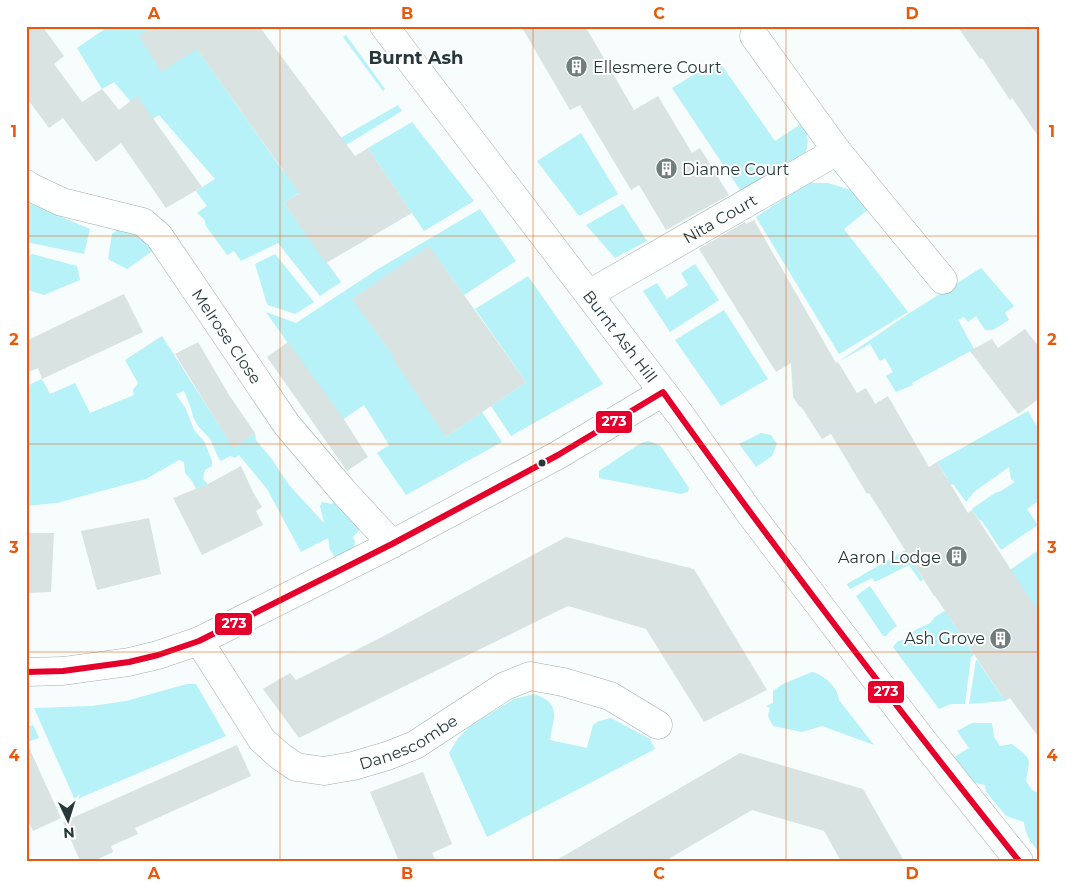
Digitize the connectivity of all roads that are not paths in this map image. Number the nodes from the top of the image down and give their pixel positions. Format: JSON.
{"nodes":[{"id":1,"x":384,"y":26,"type":"edge"},
{"id":2,"x":754,"y":36,"type":"dead end"},
{"id":3,"x":837,"y":151,"type":"junction"},
{"id":4,"x":26,"y":184,"type":"edge"},
{"id":5,"x":943,"y":280,"type":"dead end"},
{"id":6,"x":589,"y":294,"type":"junction"},
{"id":7,"x":663,"y":392,"type":"junction"},
{"id":8,"x":392,"y":544,"type":"junction"},
{"id":9,"x":199,"y":641,"type":"junction"},
{"id":10,"x":26,"y":672,"type":"edge"},
{"id":11,"x":658,"y":725,"type":"dead end"},
{"id":12,"x":1020,"y":861,"type":"edge"}],
"edges":[{"from":1,"to":6,"type":"street","name":"Burnt Ash Hill"},
{"from":2,"to":3,"type":"street"},
{"from":3,"to":5,"type":"street"},
{"from":3,"to":6,"type":"street","name":"Nita Court"},
{"from":4,"to":8,"type":"street","name":"Melrose Close"},
{"from":6,"to":7,"type":"street","name":"Burnt Ash Hill"},
{"from":7,"to":8,"type":"street"},
{"from":7,"to":12,"type":"street","name":"Burnt Ash Hill"},
{"from":8,"to":9,"type":"street"},
{"from":9,"to":10,"type":"street"},
{"from":9,"to":11,"type":"street","name":"Danescombe"}]}
